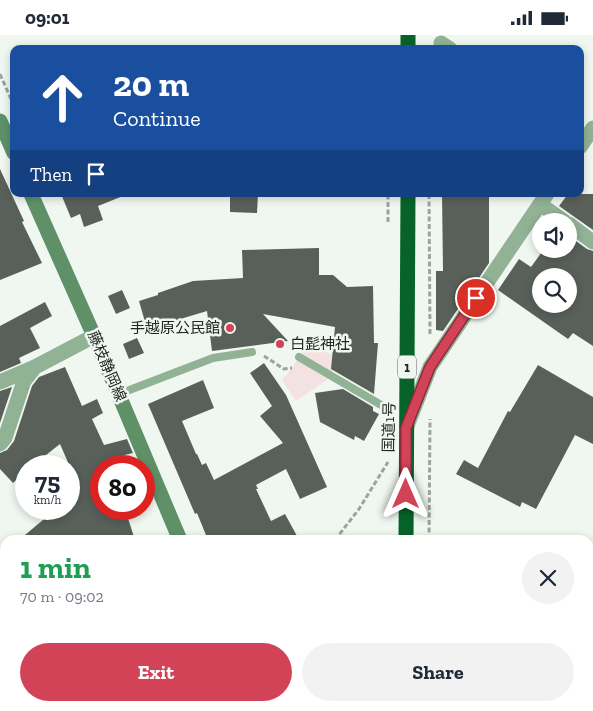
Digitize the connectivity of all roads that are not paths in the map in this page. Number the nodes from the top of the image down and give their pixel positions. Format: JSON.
{"nodes":[{"id":1,"x":0,"y":121,"type":"edge"},
{"id":2,"x":590,"y":128,"type":"edge"},
{"id":3,"x":584,"y":139,"type":"edge"},
{"id":4,"x":10,"y":144,"type":"edge"},
{"id":5,"x":32,"y":197,"type":"edge"},
{"id":6,"x":408,"y":197,"type":"edge"},
{"id":7,"x":544,"y":199,"type":"edge"},
{"id":8,"x":557,"y":213,"type":"edge"},
{"id":9,"x":577,"y":230,"type":"edge"},
{"id":10,"x":593,"y":242,"type":"edge"},
{"id":11,"x":94,"y":335,"type":"junction"},
{"id":12,"x":252,"y":352,"type":"road end"},
{"id":13,"x":299,"y":357,"type":"dead end"},
{"id":14,"x":35,"y":367,"type":"junction"},
{"id":15,"x":0,"y":382,"type":"edge"},
{"id":16,"x":119,"y":394,"type":"junction"},
{"id":17,"x":388,"y":409,"type":"dead end"},
{"id":18,"x":406,"y":428,"type":"junction"},
{"id":19,"x":0,"y":444,"type":"edge"},
{"id":20,"x":178,"y":535,"type":"edge"},
{"id":21,"x":406,"y":535,"type":"edge"}],
"edges":[{"from":1,"to":4,"type":"main road"},
{"from":2,"to":3,"type":"street"},
{"from":5,"to":11,"type":"main road","name":"藤枝静岡線"},
{"from":6,"to":18,"type":"highway","name":"国道1号","number":"1"},
{"from":7,"to":8,"type":"street"},
{"from":7,"to":18,"type":"street"},
{"from":9,"to":10,"type":"street"},
{"from":11,"to":14,"type":"street"},
{"from":11,"to":16,"type":"main road","name":"藤枝静岡線"},
{"from":12,"to":16,"type":"lane"},
{"from":13,"to":17,"type":"lane"},
{"from":14,"to":15,"type":"street"},
{"from":14,"to":19,"type":"street"},
{"from":16,"to":20,"type":"main road","name":"藤枝静岡線"},
{"from":18,"to":21,"type":"highway","name":"国道1号","number":"1"}]}
